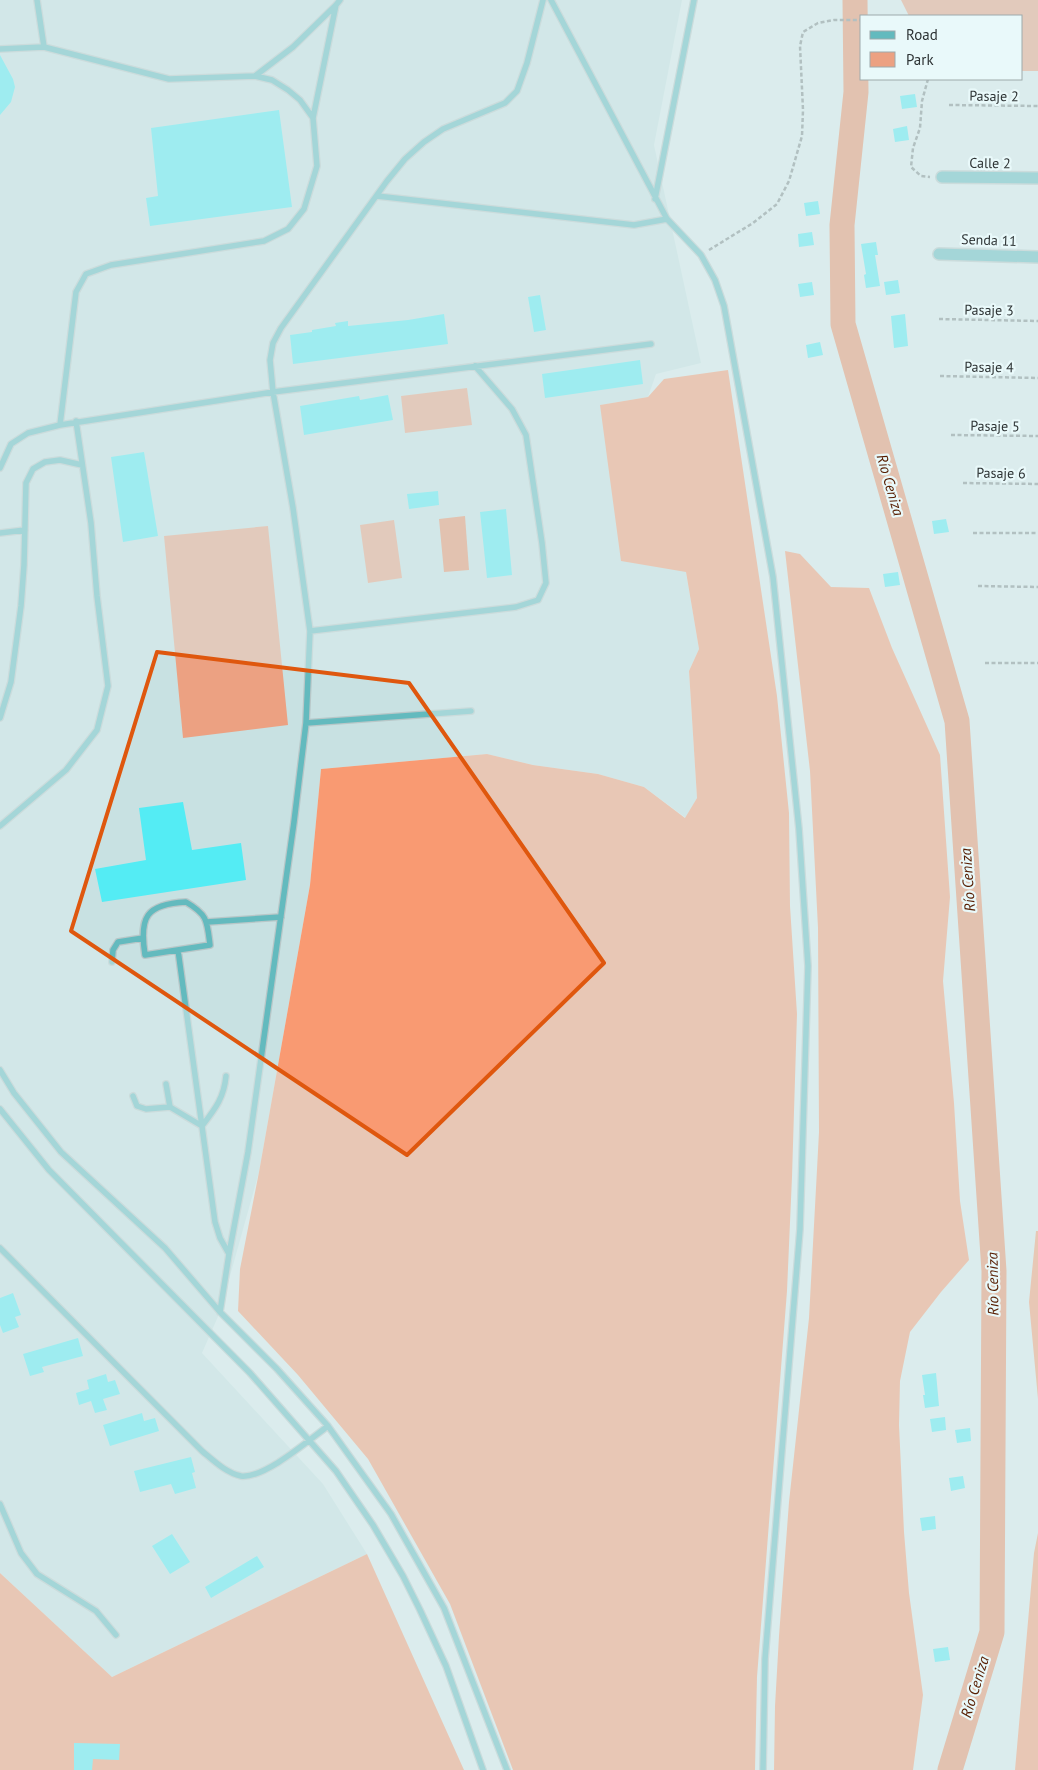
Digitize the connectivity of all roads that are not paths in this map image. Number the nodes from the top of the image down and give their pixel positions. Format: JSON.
{"nodes":[{"id":1,"x":37,"y":0,"type":"edge"},
{"id":2,"x":543,"y":0,"type":"edge"},
{"id":3,"x":551,"y":0,"type":"edge"},
{"id":4,"x":694,"y":0,"type":"edge"},
{"id":5,"x":338,"y":2,"type":"edge"},
{"id":6,"x":44,"y":47,"type":"junction"},
{"id":7,"x":0,"y":49,"type":"edge"},
{"id":8,"x":255,"y":76,"type":"junction"},
{"id":9,"x":313,"y":118,"type":"junction"},
{"id":10,"x":942,"y":177,"type":"road end"},
{"id":11,"x":1038,"y":178,"type":"edge"},
{"id":12,"x":377,"y":196,"type":"junction"},
{"id":13,"x":655,"y":199,"type":"junction"},
{"id":14,"x":666,"y":219,"type":"junction"},
{"id":15,"x":939,"y":254,"type":"dead end"},
{"id":16,"x":1038,"y":257,"type":"edge"},
{"id":17,"x":651,"y":344,"type":"dead end"},
{"id":18,"x":475,"y":366,"type":"junction"},
{"id":19,"x":273,"y":392,"type":"junction"},
{"id":20,"x":76,"y":421,"type":"junction"},
{"id":21,"x":60,"y":425,"type":"junction"},
{"id":22,"x":82,"y":465,"type":"junction"},
{"id":23,"x":0,"y":468,"type":"edge"},
{"id":24,"x":25,"y":530,"type":"junction"},
{"id":25,"x":0,"y":533,"type":"edge"},
{"id":26,"x":310,"y":631,"type":"junction"},
{"id":27,"x":471,"y":711,"type":"dead end"},
{"id":28,"x":0,"y":718,"type":"edge"},
{"id":29,"x":306,"y":723,"type":"junction"},
{"id":30,"x":0,"y":826,"type":"edge"},
{"id":31,"x":281,"y":917,"type":"junction"},
{"id":32,"x":207,"y":922,"type":"junction"},
{"id":33,"x":143,"y":938,"type":"junction"},
{"id":34,"x":178,"y":950,"type":"junction"},
{"id":35,"x":112,"y":962,"type":"dead end"},
{"id":36,"x":0,"y":1070,"type":"edge"},
{"id":37,"x":226,"y":1076,"type":"dead end"},
{"id":38,"x":166,"y":1084,"type":"dead end"},
{"id":39,"x":133,"y":1096,"type":"dead end"},
{"id":40,"x":170,"y":1107,"type":"junction"},
{"id":41,"x":0,"y":1109,"type":"edge"},
{"id":42,"x":202,"y":1126,"type":"junction"},
{"id":43,"x":0,"y":1248,"type":"edge"},
{"id":44,"x":229,"y":1254,"type":"junction"},
{"id":45,"x":220,"y":1312,"type":"junction"},
{"id":46,"x":328,"y":1426,"type":"junction"},
{"id":47,"x":310,"y":1439,"type":"junction"},
{"id":48,"x":0,"y":1504,"type":"edge"},
{"id":49,"x":116,"y":1635,"type":"dead end"},
{"id":50,"x":483,"y":1770,"type":"edge"},
{"id":51,"x":507,"y":1770,"type":"edge"},
{"id":52,"x":763,"y":1770,"type":"edge"}],
"edges":[{"from":1,"to":6,"type":"lane"},
{"from":2,"to":12,"type":"lane"},
{"from":3,"to":13,"type":"lane"},
{"from":4,"to":13,"type":"lane"},
{"from":5,"to":8,"type":"lane"},
{"from":5,"to":9,"type":"lane"},
{"from":6,"to":7,"type":"lane"},
{"from":6,"to":8,"type":"lane"},
{"from":8,"to":9,"type":"lane"},
{"from":9,"to":21,"type":"lane"},
{"from":10,"to":11,"type":"street","name":"Calle 2"},
{"from":12,"to":14,"type":"lane"},
{"from":12,"to":19,"type":"lane"},
{"from":13,"to":14,"type":"lane"},
{"from":14,"to":52,"type":"lane"},
{"from":15,"to":16,"type":"street","name":"Senda 11"},
{"from":17,"to":18,"type":"lane"},
{"from":18,"to":19,"type":"lane"},
{"from":18,"to":26,"type":"lane"},
{"from":19,"to":20,"type":"lane"},
{"from":19,"to":26,"type":"lane"},
{"from":20,"to":21,"type":"lane"},
{"from":20,"to":22,"type":"lane"},
{"from":21,"to":23,"type":"lane"},
{"from":22,"to":24,"type":"lane"},
{"from":22,"to":30,"type":"lane"},
{"from":24,"to":25,"type":"lane"},
{"from":24,"to":28,"type":"lane"},
{"from":26,"to":29,"type":"lane"},
{"from":27,"to":29,"type":"lane"},
{"from":29,"to":31,"type":"lane"},
{"from":31,"to":32,"type":"lane"},
{"from":31,"to":44,"type":"lane"},
{"from":32,"to":33,"type":"lane"},
{"from":32,"to":34,"type":"lane"},
{"from":33,"to":34,"type":"lane"},
{"from":33,"to":35,"type":"lane"},
{"from":34,"to":42,"type":"lane"},
{"from":36,"to":45,"type":"lane"},
{"from":37,"to":42,"type":"lane"},
{"from":38,"to":40,"type":"lane"},
{"from":39,"to":40,"type":"lane"},
{"from":40,"to":42,"type":"lane"},
{"from":41,"to":47,"type":"lane"},
{"from":42,"to":44,"type":"lane"},
{"from":43,"to":47,"type":"lane"},
{"from":44,"to":45,"type":"lane"},
{"from":45,"to":46,"type":"lane"},
{"from":46,"to":47,"type":"lane"},
{"from":46,"to":51,"type":"lane"},
{"from":47,"to":50,"type":"lane"},
{"from":48,"to":49,"type":"lane"}]}
